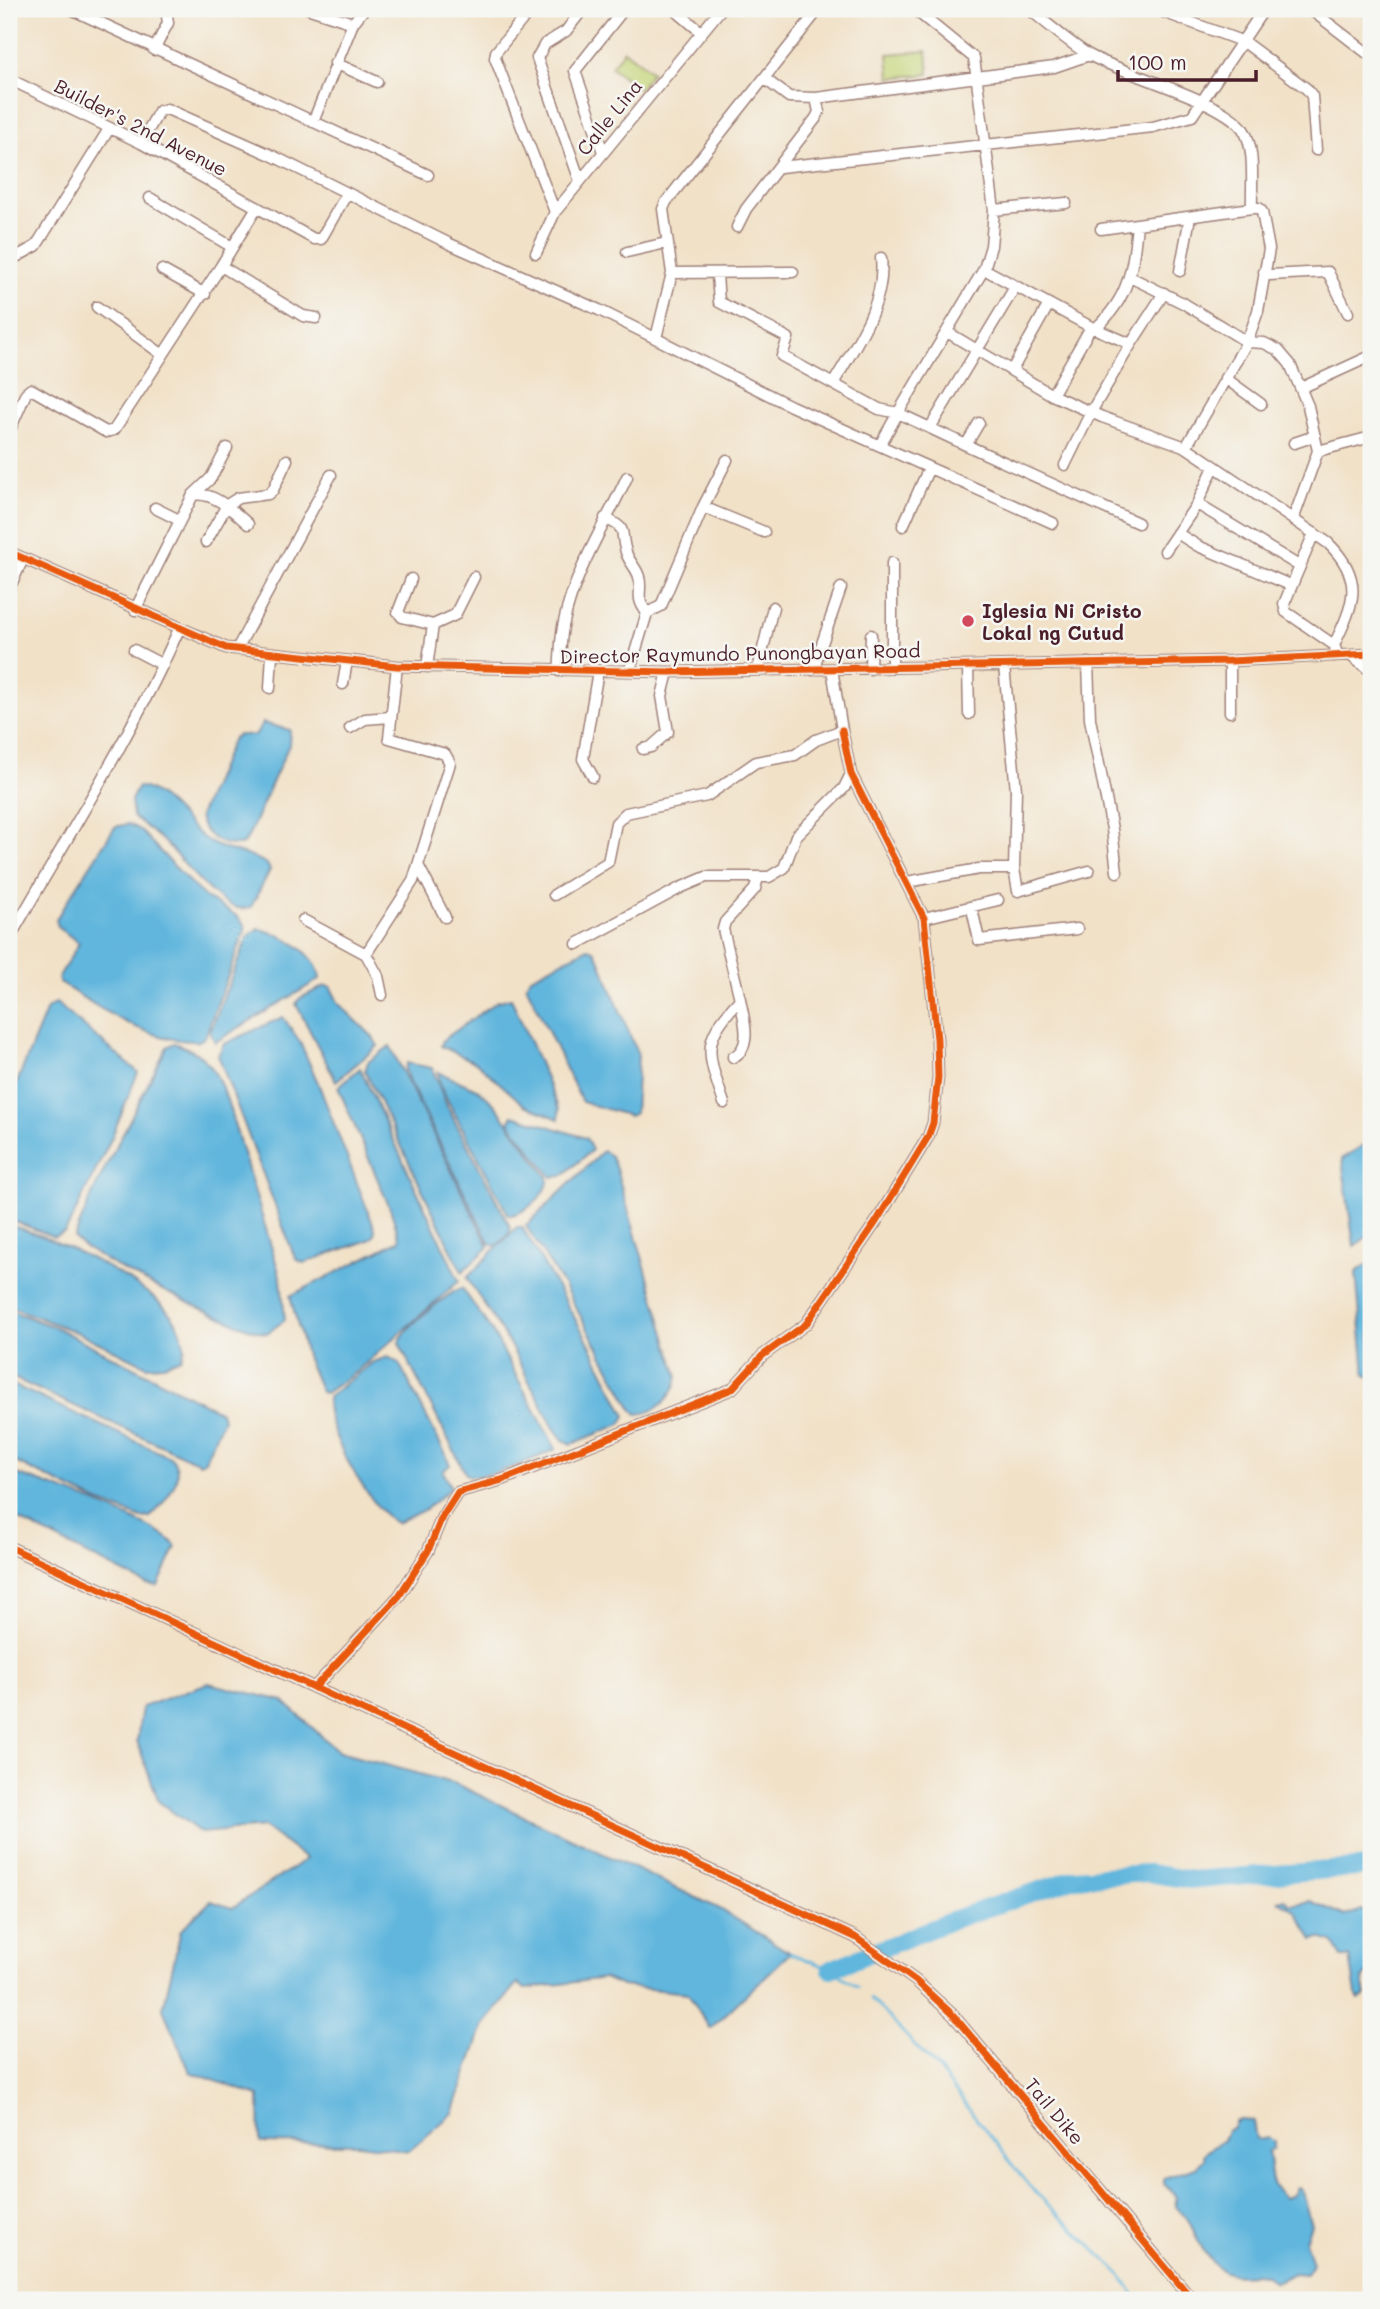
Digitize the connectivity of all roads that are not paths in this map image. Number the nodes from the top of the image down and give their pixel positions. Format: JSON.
{"nodes":[{"id":1,"x":71,"y":9,"type":"edge"},
{"id":2,"x":166,"y":9,"type":"edge"},
{"id":3,"x":310,"y":9,"type":"edge"},
{"id":4,"x":364,"y":9,"type":"edge"},
{"id":5,"x":531,"y":9,"type":"edge"},
{"id":6,"x":583,"y":9,"type":"edge"},
{"id":7,"x":624,"y":9,"type":"edge"},
{"id":8,"x":674,"y":9,"type":"edge"},
{"id":9,"x":721,"y":9,"type":"edge"},
{"id":10,"x":819,"y":9,"type":"edge"},
{"id":11,"x":914,"y":9,"type":"edge"},
{"id":12,"x":1029,"y":9,"type":"edge"},
{"id":13,"x":1155,"y":9,"type":"edge"},
{"id":14,"x":1264,"y":9,"type":"edge"},
{"id":15,"x":1311,"y":9,"type":"edge"},
{"id":16,"x":353,"y":23,"type":"junction"},
{"id":17,"x":701,"y":32,"type":"junction"},
{"id":18,"x":1244,"y":41,"type":"junction"},
{"id":19,"x":154,"y":50,"type":"junction"},
{"id":20,"x":1089,"y":55,"type":"junction"},
{"id":21,"x":1371,"y":56,"type":"edge"},
{"id":22,"x":335,"y":63,"type":"junction"},
{"id":23,"x":978,"y":77,"type":"junction"},
{"id":24,"x":9,"y":79,"type":"edge"},
{"id":25,"x":765,"y":79,"type":"junction"},
{"id":26,"x":377,"y":82,"type":"dead end"},
{"id":27,"x":816,"y":98,"type":"junction"},
{"id":28,"x":1203,"y":103,"type":"junction"},
{"id":29,"x":313,"y":122,"type":"junction"},
{"id":30,"x":109,"y":129,"type":"junction"},
{"id":31,"x":141,"y":143,"type":"junction"},
{"id":32,"x":986,"y":146,"type":"junction"},
{"id":33,"x":1316,"y":150,"type":"dead end"},
{"id":34,"x":603,"y":152,"type":"junction"},
{"id":35,"x":780,"y":167,"type":"junction"},
{"id":36,"x":428,"y":175,"type":"dead end"},
{"id":37,"x":580,"y":181,"type":"junction"},
{"id":38,"x":346,"y":195,"type":"junction"},
{"id":39,"x":150,"y":198,"type":"dead end"},
{"id":40,"x":1066,"y":203,"type":"dead end"},
{"id":41,"x":257,"y":207,"type":"junction"},
{"id":42,"x":1252,"y":208,"type":"junction"},
{"id":43,"x":994,"y":210,"type":"junction"},
{"id":44,"x":555,"y":212,"type":"junction"},
{"id":45,"x":1191,"y":217,"type":"junction"},
{"id":46,"x":1137,"y":224,"type":"junction"},
{"id":47,"x":737,"y":227,"type":"dead end"},
{"id":48,"x":1101,"y":229,"type":"dead end"},
{"id":49,"x":667,"y":243,"type":"junction"},
{"id":50,"x":232,"y":247,"type":"junction"},
{"id":51,"x":627,"y":252,"type":"dead end"},
{"id":52,"x":536,"y":253,"type":"dead end"},
{"id":53,"x":9,"y":257,"type":"edge"},
{"id":54,"x":881,"y":258,"type":"dead end"},
{"id":55,"x":221,"y":266,"type":"junction"},
{"id":56,"x":984,"y":269,"type":"junction"},
{"id":57,"x":162,"y":270,"type":"dead end"},
{"id":58,"x":1180,"y":271,"type":"dead end"},
{"id":59,"x":793,"y":272,"type":"dead end"},
{"id":60,"x":1264,"y":272,"type":"junction"},
{"id":61,"x":672,"y":273,"type":"junction"},
{"id":62,"x":717,"y":275,"type":"junction"},
{"id":63,"x":1130,"y":277,"type":"junction"},
{"id":64,"x":1015,"y":287,"type":"junction"},
{"id":65,"x":1164,"y":293,"type":"junction"},
{"id":66,"x":205,"y":294,"type":"junction"},
{"id":67,"x":1049,"y":304,"type":"junction"},
{"id":68,"x":97,"y":307,"type":"dead end"},
{"id":69,"x":1348,"y":313,"type":"dead end"},
{"id":70,"x":316,"y":318,"type":"dead end"},
{"id":71,"x":1094,"y":327,"type":"junction"},
{"id":72,"x":947,"y":332,"type":"junction"},
{"id":73,"x":656,"y":338,"type":"junction"},
{"id":74,"x":1247,"y":342,"type":"junction"},
{"id":75,"x":1131,"y":344,"type":"junction"},
{"id":76,"x":976,"y":351,"type":"junction"},
{"id":77,"x":163,"y":355,"type":"junction"},
{"id":78,"x":1371,"y":356,"type":"edge"},
{"id":79,"x":1012,"y":370,"type":"junction"},
{"id":80,"x":1225,"y":378,"type":"junction"},
{"id":81,"x":832,"y":384,"type":"junction"},
{"id":82,"x":1301,"y":388,"type":"junction"},
{"id":83,"x":1052,"y":395,"type":"junction"},
{"id":84,"x":1261,"y":404,"type":"dead end"},
{"id":85,"x":1091,"y":412,"type":"junction"},
{"id":86,"x":898,"y":413,"type":"junction"},
{"id":87,"x":979,"y":423,"type":"dead end"},
{"id":88,"x":930,"y":428,"type":"junction"},
{"id":89,"x":9,"y":432,"type":"edge"},
{"id":90,"x":1315,"y":436,"type":"junction"},
{"id":91,"x":1371,"y":437,"type":"edge"},
{"id":92,"x":1294,"y":443,"type":"dead end"},
{"id":93,"x":880,"y":445,"type":"junction"},
{"id":94,"x":966,"y":445,"type":"junction"},
{"id":95,"x":1186,"y":447,"type":"junction"},
{"id":96,"x":227,"y":448,"type":"dead end"},
{"id":97,"x":1318,"y":451,"type":"junction"},
{"id":98,"x":287,"y":460,"type":"dead end"},
{"id":99,"x":727,"y":460,"type":"dead end"},
{"id":100,"x":1065,"y":465,"type":"dead end"},
{"id":101,"x":1214,"y":467,"type":"junction"},
{"id":102,"x":928,"y":470,"type":"junction"},
{"id":103,"x":331,"y":475,"type":"dead end"},
{"id":104,"x":627,"y":477,"type":"dead end"},
{"id":105,"x":193,"y":495,"type":"junction"},
{"id":106,"x":1197,"y":504,"type":"junction"},
{"id":107,"x":227,"y":505,"type":"junction"},
{"id":108,"x":703,"y":507,"type":"junction"},
{"id":109,"x":155,"y":508,"type":"dead end"},
{"id":110,"x":605,"y":518,"type":"junction"},
{"id":111,"x":179,"y":520,"type":"junction"},
{"id":112,"x":1293,"y":520,"type":"junction"},
{"id":113,"x":1054,"y":523,"type":"dead end"},
{"id":114,"x":1138,"y":523,"type":"dead end"},
{"id":115,"x":248,"y":524,"type":"dead end"},
{"id":116,"x":903,"y":526,"type":"dead end"},
{"id":117,"x":764,"y":532,"type":"dead end"},
{"id":118,"x":1177,"y":533,"type":"junction"},
{"id":119,"x":1314,"y":533,"type":"junction"},
{"id":120,"x":206,"y":542,"type":"dead end"},
{"id":121,"x":1165,"y":551,"type":"dead end"},
{"id":122,"x":9,"y":552,"type":"edge"},
{"id":123,"x":23,"y":559,"type":"junction"},
{"id":124,"x":892,"y":563,"type":"dead end"},
{"id":125,"x":1299,"y":566,"type":"junction"},
{"id":126,"x":474,"y":577,"type":"dead end"},
{"id":127,"x":411,"y":579,"type":"dead end"},
{"id":128,"x":1290,"y":585,"type":"junction"},
{"id":129,"x":841,"y":588,"type":"dead end"},
{"id":130,"x":9,"y":589,"type":"edge"},
{"id":131,"x":773,"y":607,"type":"dead end"},
{"id":132,"x":135,"y":610,"type":"junction"},
{"id":133,"x":647,"y":613,"type":"junction"},
{"id":134,"x":433,"y":625,"type":"junction"},
{"id":135,"x":179,"y":629,"type":"junction"},
{"id":136,"x":871,"y":635,"type":"dead end"},
{"id":137,"x":1334,"y":645,"type":"junction"},
{"id":138,"x":237,"y":649,"type":"junction"},
{"id":139,"x":134,"y":650,"type":"dead end"},
{"id":140,"x":272,"y":654,"type":"junction"},
{"id":141,"x":1371,"y":654,"type":"edge"},
{"id":142,"x":1338,"y":656,"type":"junction"},
{"id":143,"x":1351,"y":656,"type":"junction"},
{"id":144,"x":347,"y":661,"type":"junction"},
{"id":145,"x":1230,"y":662,"type":"junction"},
{"id":146,"x":1088,"y":663,"type":"junction"},
{"id":147,"x":163,"y":664,"type":"junction"},
{"id":148,"x":397,"y":666,"type":"junction"},
{"id":149,"x":1004,"y":666,"type":"junction"},
{"id":150,"x":427,"y":667,"type":"junction"},
{"id":151,"x":968,"y":667,"type":"junction"},
{"id":152,"x":892,"y":668,"type":"junction"},
{"id":153,"x":630,"y":669,"type":"junction"},
{"id":154,"x":870,"y":669,"type":"junction"},
{"id":155,"x":758,"y":670,"type":"junction"},
{"id":156,"x":813,"y":670,"type":"junction"},
{"id":157,"x":832,"y":670,"type":"junction"},
{"id":158,"x":559,"y":671,"type":"junction"},
{"id":159,"x":598,"y":671,"type":"junction"},
{"id":160,"x":1371,"y":671,"type":"edge"},
{"id":161,"x":668,"y":672,"type":"junction"},
{"id":162,"x":343,"y":684,"type":"dead end"},
{"id":163,"x":270,"y":688,"type":"dead end"},
{"id":164,"x":1230,"y":712,"type":"dead end"},
{"id":165,"x":969,"y":715,"type":"dead end"},
{"id":166,"x":390,"y":717,"type":"junction"},
{"id":167,"x":349,"y":728,"type":"dead end"},
{"id":168,"x":842,"y":730,"type":"junction"},
{"id":169,"x":643,"y":749,"type":"dead end"},
{"id":170,"x":851,"y":774,"type":"junction"},
{"id":171,"x":593,"y":777,"type":"dead end"},
{"id":172,"x":419,"y":867,"type":"junction"},
{"id":173,"x":1014,"y":869,"type":"junction"},
{"id":174,"x":1090,"y":870,"type":"dead end"},
{"id":175,"x":1116,"y":872,"type":"dead end"},
{"id":176,"x":758,"y":877,"type":"junction"},
{"id":177,"x":907,"y":882,"type":"junction"},
{"id":178,"x":554,"y":895,"type":"dead end"},
{"id":179,"x":998,"y":900,"type":"dead end"},
{"id":180,"x":972,"y":909,"type":"junction"},
{"id":181,"x":445,"y":917,"type":"dead end"},
{"id":182,"x":924,"y":918,"type":"junction"},
{"id":183,"x":303,"y":920,"type":"dead end"},
{"id":184,"x":1077,"y":929,"type":"dead end"},
{"id":185,"x":9,"y":939,"type":"edge"},
{"id":186,"x":578,"y":944,"type":"dead end"},
{"id":187,"x":366,"y":954,"type":"junction"},
{"id":188,"x":382,"y":995,"type":"dead end"},
{"id":189,"x":740,"y":999,"type":"junction"},
{"id":190,"x":733,"y":1057,"type":"dead end"},
{"id":191,"x":724,"y":1103,"type":"dead end"},
{"id":192,"x":9,"y":1547,"type":"edge"},
{"id":193,"x":314,"y":1688,"type":"junction"},
{"id":194,"x":1193,"y":2300,"type":"edge"}],
"edges":[{"from":1,"to":19,"type":"street"},
{"from":2,"to":19,"type":"street"},
{"from":3,"to":16,"type":"street"},
{"from":4,"to":16,"type":"street"},
{"from":5,"to":44,"type":"street"},
{"from":6,"to":37,"type":"street"},
{"from":7,"to":34,"type":"street"},
{"from":8,"to":17,"type":"street"},
{"from":9,"to":17,"type":"street","name":"Calle Lina"},
{"from":10,"to":25,"type":"street"},
{"from":11,"to":23,"type":"street"},
{"from":12,"to":20,"type":"street"},
{"from":13,"to":18,"type":"street"},
{"from":14,"to":18,"type":"street"},
{"from":15,"to":21,"type":"street"},
{"from":16,"to":22,"type":"street"},
{"from":17,"to":34,"type":"street","name":"Calle Lina"},
{"from":18,"to":28,"type":"street"},
{"from":18,"to":33,"type":"street"},
{"from":19,"to":29,"type":"street"},
{"from":20,"to":23,"type":"street"},
{"from":20,"to":28,"type":"street"},
{"from":22,"to":26,"type":"street"},
{"from":22,"to":29,"type":"street"},
{"from":23,"to":27,"type":"street"},
{"from":23,"to":32,"type":"street"},
{"from":24,"to":30,"type":"street","name":"Builder's 2nd Avenue"},
{"from":25,"to":27,"type":"street"},
{"from":25,"to":49,"type":"street"},
{"from":27,"to":35,"type":"street"},
{"from":28,"to":32,"type":"street"},
{"from":28,"to":42,"type":"street"},
{"from":29,"to":36,"type":"street"},
{"from":30,"to":31,"type":"street","name":"Builder's 2nd Avenue"},
{"from":30,"to":53,"type":"street"},
{"from":31,"to":38,"type":"street"},
{"from":31,"to":41,"type":"street","name":"Builder's 2nd Avenue"},
{"from":32,"to":35,"type":"street"},
{"from":32,"to":43,"type":"street"},
{"from":34,"to":37,"type":"street","name":"Calle Lina"},
{"from":35,"to":47,"type":"street"},
{"from":37,"to":44,"type":"street","name":"Calle Lina"},
{"from":38,"to":41,"type":"street","name":"Builder's 2nd Avenue"},
{"from":38,"to":73,"type":"street"},
{"from":39,"to":50,"type":"street"},
{"from":40,"to":43,"type":"street"},
{"from":41,"to":50,"type":"street"},
{"from":42,"to":45,"type":"street"},
{"from":42,"to":60,"type":"street"},
{"from":43,"to":56,"type":"street"},
{"from":44,"to":52,"type":"street","name":"Calle Lina"},
{"from":45,"to":46,"type":"street"},
{"from":45,"to":58,"type":"street"},
{"from":46,"to":48,"type":"street"},
{"from":46,"to":63,"type":"street"},
{"from":49,"to":51,"type":"street"},
{"from":49,"to":61,"type":"street"},
{"from":50,"to":55,"type":"street"},
{"from":54,"to":81,"type":"street"},
{"from":55,"to":66,"type":"street"},
{"from":55,"to":70,"type":"street"},
{"from":56,"to":64,"type":"street"},
{"from":56,"to":72,"type":"street"},
{"from":57,"to":66,"type":"street"},
{"from":59,"to":62,"type":"street"},
{"from":60,"to":69,"type":"street"},
{"from":60,"to":74,"type":"street"},
{"from":61,"to":62,"type":"street"},
{"from":61,"to":73,"type":"street"},
{"from":62,"to":81,"type":"street"},
{"from":63,"to":65,"type":"street"},
{"from":63,"to":71,"type":"street"},
{"from":64,"to":67,"type":"street"},
{"from":64,"to":76,"type":"street"},
{"from":65,"to":74,"type":"street"},
{"from":65,"to":75,"type":"street"},
{"from":66,"to":77,"type":"street"},
{"from":67,"to":71,"type":"street"},
{"from":67,"to":79,"type":"street"},
{"from":68,"to":77,"type":"street"},
{"from":71,"to":75,"type":"street"},
{"from":71,"to":83,"type":"street"},
{"from":72,"to":76,"type":"street"},
{"from":72,"to":86,"type":"street"},
{"from":73,"to":93,"type":"street"},
{"from":74,"to":80,"type":"street"},
{"from":74,"to":82,"type":"street"},
{"from":75,"to":85,"type":"street"},
{"from":76,"to":79,"type":"street"},
{"from":76,"to":88,"type":"street"},
{"from":77,"to":89,"type":"street"},
{"from":78,"to":82,"type":"street"},
{"from":79,"to":83,"type":"street"},
{"from":80,"to":84,"type":"street"},
{"from":80,"to":95,"type":"street"},
{"from":81,"to":86,"type":"street"},
{"from":82,"to":90,"type":"street"},
{"from":83,"to":85,"type":"street"},
{"from":85,"to":95,"type":"street"},
{"from":85,"to":100,"type":"street"},
{"from":86,"to":88,"type":"street"},
{"from":86,"to":93,"type":"street"},
{"from":87,"to":94,"type":"street"},
{"from":88,"to":94,"type":"street"},
{"from":90,"to":92,"type":"street"},
{"from":90,"to":97,"type":"street"},
{"from":91,"to":97,"type":"street"},
{"from":93,"to":102,"type":"street"},
{"from":94,"to":114,"type":"street"},
{"from":95,"to":101,"type":"street"},
{"from":96,"to":105,"type":"street"},
{"from":97,"to":112,"type":"street"},
{"from":98,"to":107,"type":"street"},
{"from":99,"to":108,"type":"street"},
{"from":101,"to":106,"type":"street"},
{"from":101,"to":112,"type":"street"},
{"from":102,"to":113,"type":"street"},
{"from":102,"to":116,"type":"street"},
{"from":103,"to":138,"type":"street"},
{"from":104,"to":110,"type":"street"},
{"from":105,"to":107,"type":"street"},
{"from":105,"to":111,"type":"street"},
{"from":106,"to":118,"type":"street"},
{"from":106,"to":125,"type":"street"},
{"from":107,"to":115,"type":"street"},
{"from":107,"to":120,"type":"street"},
{"from":108,"to":117,"type":"street"},
{"from":108,"to":133,"type":"street"},
{"from":109,"to":111,"type":"street"},
{"from":110,"to":133,"type":"street"},
{"from":110,"to":158,"type":"street"},
{"from":111,"to":132,"type":"street"},
{"from":112,"to":119,"type":"street"},
{"from":118,"to":121,"type":"street"},
{"from":118,"to":128,"type":"street"},
{"from":119,"to":125,"type":"street"},
{"from":119,"to":137,"type":"street"},
{"from":122,"to":123,"type":"street","name":"Director Raymundo Punongbayan Road"},
{"from":123,"to":130,"type":"street"},
{"from":123,"to":132,"type":"street","name":"Director Raymundo Punongbayan Road"},
{"from":124,"to":152,"type":"street"},
{"from":125,"to":128,"type":"street"},
{"from":126,"to":134,"type":"street"},
{"from":127,"to":134,"type":"street"},
{"from":128,"to":137,"type":"street"},
{"from":129,"to":156,"type":"street"},
{"from":131,"to":155,"type":"street"},
{"from":132,"to":135,"type":"street","name":"Director Raymundo Punongbayan Road"},
{"from":133,"to":153,"type":"street"},
{"from":134,"to":150,"type":"street"},
{"from":135,"to":138,"type":"street","name":"Director Raymundo Punongbayan Road"},
{"from":135,"to":147,"type":"street"},
{"from":136,"to":154,"type":"street"},
{"from":137,"to":142,"type":"street"},
{"from":138,"to":140,"type":"street","name":"Director Raymundo Punongbayan Road"},
{"from":139,"to":147,"type":"street"},
{"from":140,"to":144,"type":"street","name":"Director Raymundo Punongbayan Road"},
{"from":140,"to":163,"type":"street"},
{"from":141,"to":143,"type":"street","name":"Director Raymundo Punongbayan Road"},
{"from":142,"to":143,"type":"street","name":"Director Raymundo Punongbayan Road"},
{"from":142,"to":145,"type":"street","name":"Director Raymundo Punongbayan Road"},
{"from":143,"to":160,"type":"street"},
{"from":144,"to":148,"type":"street","name":"Director Raymundo Punongbayan Road"},
{"from":144,"to":162,"type":"street"},
{"from":145,"to":146,"type":"street","name":"Director Raymundo Punongbayan Road"},
{"from":145,"to":164,"type":"street"},
{"from":146,"to":149,"type":"street","name":"Director Raymundo Punongbayan Road"},
{"from":146,"to":175,"type":"street"},
{"from":147,"to":185,"type":"street"},
{"from":148,"to":150,"type":"street","name":"Director Raymundo Punongbayan Road"},
{"from":148,"to":166,"type":"street"},
{"from":149,"to":151,"type":"street","name":"Director Raymundo Punongbayan Road"},
{"from":149,"to":173,"type":"street"},
{"from":150,"to":158,"type":"street","name":"Director Raymundo Punongbayan Road"},
{"from":151,"to":152,"type":"street","name":"Director Raymundo Punongbayan Road"},
{"from":151,"to":165,"type":"street"},
{"from":152,"to":154,"type":"street","name":"Director Raymundo Punongbayan Road"},
{"from":153,"to":159,"type":"street","name":"Director Raymundo Punongbayan Road"},
{"from":153,"to":161,"type":"street","name":"Director Raymundo Punongbayan Road"},
{"from":154,"to":157,"type":"street","name":"Director Raymundo Punongbayan Road"},
{"from":155,"to":156,"type":"street","name":"Director Raymundo Punongbayan Road"},
{"from":155,"to":161,"type":"street","name":"Director Raymundo Punongbayan Road"},
{"from":156,"to":157,"type":"street","name":"Director Raymundo Punongbayan Road"},
{"from":157,"to":168,"type":"street"},
{"from":158,"to":159,"type":"street","name":"Director Raymundo Punongbayan Road"},
{"from":159,"to":171,"type":"street"},
{"from":161,"to":169,"type":"street"},
{"from":166,"to":167,"type":"street"},
{"from":166,"to":172,"type":"street"},
{"from":168,"to":170,"type":"street"},
{"from":168,"to":178,"type":"street"},
{"from":170,"to":176,"type":"street"},
{"from":170,"to":177,"type":"street"},
{"from":172,"to":181,"type":"street"},
{"from":172,"to":187,"type":"street"},
{"from":173,"to":174,"type":"street"},
{"from":173,"to":177,"type":"street"},
{"from":176,"to":186,"type":"street"},
{"from":176,"to":189,"type":"street"},
{"from":177,"to":182,"type":"street"},
{"from":179,"to":180,"type":"street"},
{"from":180,"to":182,"type":"street"},
{"from":180,"to":184,"type":"street"},
{"from":182,"to":193,"type":"street"},
{"from":183,"to":187,"type":"street"},
{"from":187,"to":188,"type":"street"},
{"from":189,"to":190,"type":"street"},
{"from":189,"to":191,"type":"street"},
{"from":192,"to":193,"type":"street","name":"Tail Dike"},
{"from":193,"to":194,"type":"street","name":"Tail Dike"}]}
